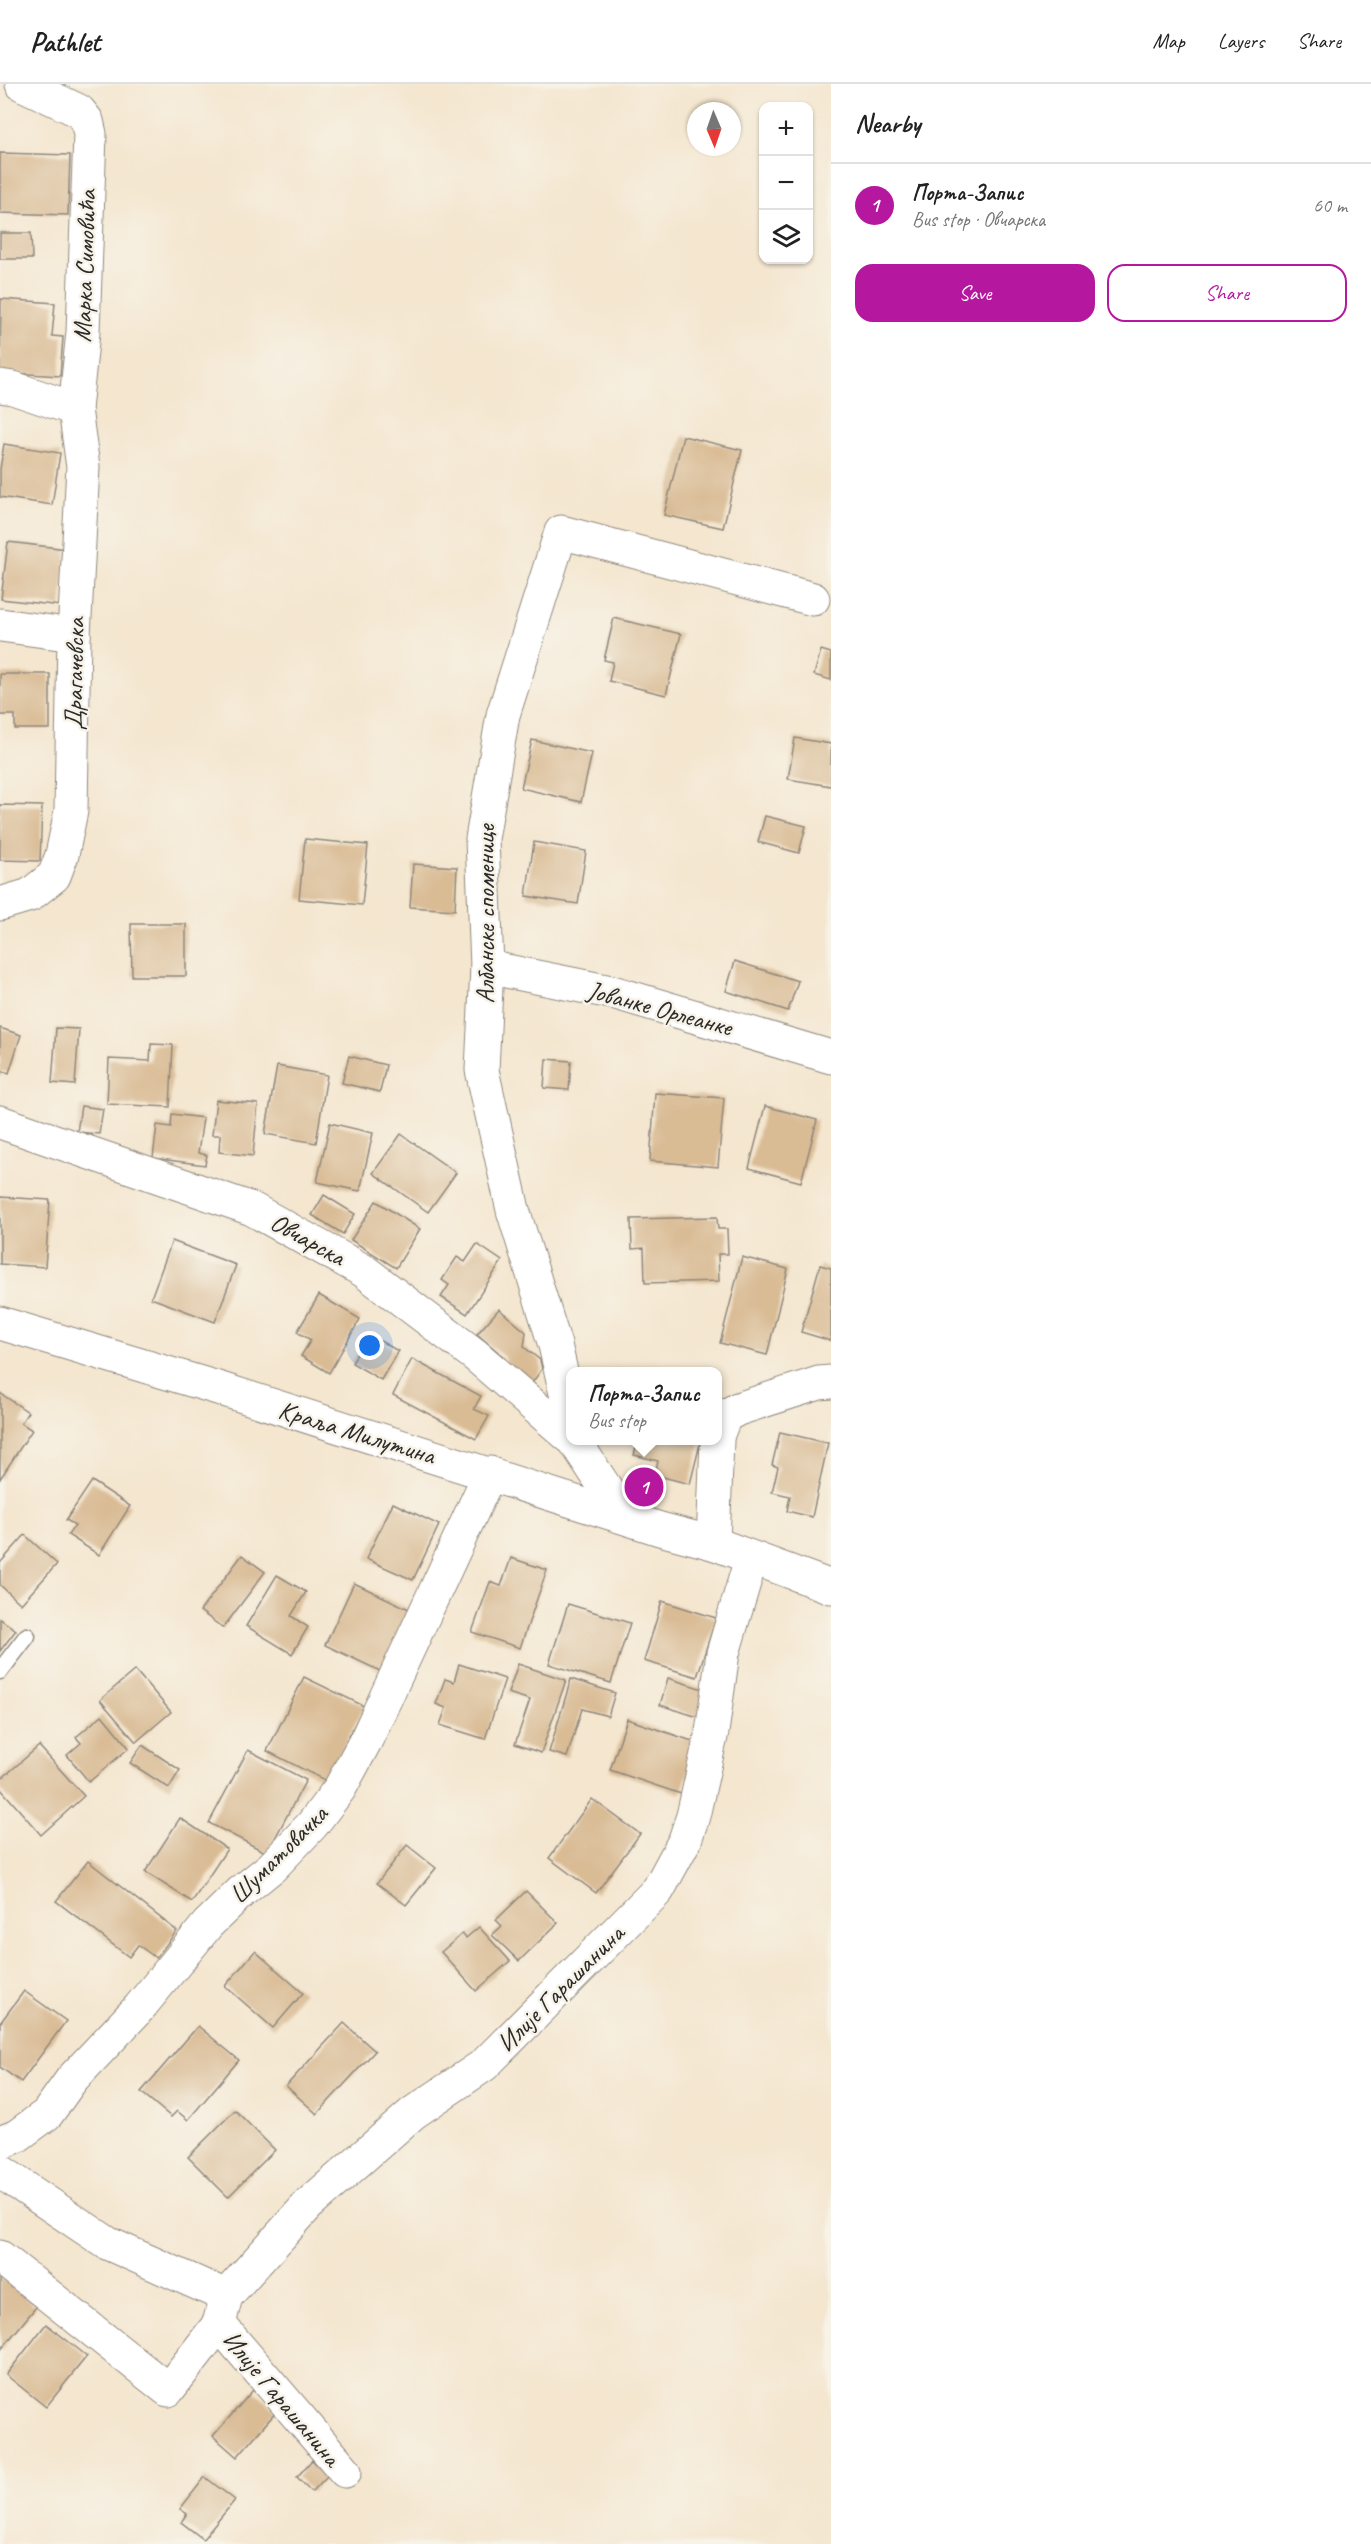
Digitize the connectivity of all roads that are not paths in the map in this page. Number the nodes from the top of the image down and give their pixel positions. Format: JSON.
{"nodes":[{"id":1,"x":22,"y":84,"type":"edge"},
{"id":2,"x":0,"y":386,"type":"edge"},
{"id":3,"x":75,"y":409,"type":"junction"},
{"id":4,"x":813,"y":599,"type":"dead end"},
{"id":5,"x":0,"y":625,"type":"edge"},
{"id":6,"x":74,"y":635,"type":"junction"},
{"id":7,"x":0,"y":904,"type":"edge"},
{"id":8,"x":487,"y":967,"type":"junction"},
{"id":9,"x":831,"y":1057,"type":"edge"},
{"id":10,"x":0,"y":1122,"type":"edge"},
{"id":11,"x":0,"y":1323,"type":"edge"},
{"id":12,"x":831,"y":1382,"type":"edge"},
{"id":13,"x":566,"y":1393,"type":"edge"},
{"id":14,"x":722,"y":1423,"type":"edge"},
{"id":15,"x":566,"y":1433,"type":"edge"},
{"id":16,"x":578,"y":1445,"type":"edge"},
{"id":17,"x":717,"y":1445,"type":"edge"},
{"id":18,"x":490,"y":1473,"type":"junction"},
{"id":19,"x":624,"y":1516,"type":"junction"},
{"id":20,"x":713,"y":1543,"type":"junction"},
{"id":21,"x":751,"y":1559,"type":"junction"},
{"id":22,"x":831,"y":1587,"type":"edge"},
{"id":23,"x":27,"y":1636,"type":"dead end"},
{"id":24,"x":0,"y":1671,"type":"edge"},
{"id":25,"x":0,"y":2143,"type":"edge"},
{"id":26,"x":0,"y":2171,"type":"edge"},
{"id":27,"x":0,"y":2257,"type":"edge"},
{"id":28,"x":223,"y":2310,"type":"junction"},
{"id":29,"x":345,"y":2471,"type":"dead end"}],
"edges":[{"from":1,"to":3,"type":"street","name":"Марка Симовића"},
{"from":2,"to":3,"type":"street"},
{"from":3,"to":6,"type":"street","name":"Драгачевска"},
{"from":4,"to":8,"type":"street","name":"Албанске споменице"},
{"from":5,"to":6,"type":"street"},
{"from":6,"to":7,"type":"street","name":"Драгачевска"},
{"from":8,"to":9,"type":"street","name":"Јованке Орлеанке"},
{"from":8,"to":13,"type":"street","name":"Албанске споменице"},
{"from":10,"to":15,"type":"street","name":"Овчарска"},
{"from":11,"to":18,"type":"street","name":"Краља Милутина"},
{"from":12,"to":14,"type":"street"},
{"from":16,"to":19,"type":"street","name":"Овчарска"},
{"from":17,"to":20,"type":"street"},
{"from":18,"to":19,"type":"street","name":"Краља Милутина"},
{"from":18,"to":25,"type":"street","name":"Шуматовачка"},
{"from":19,"to":20,"type":"street","name":"Краља Милутина"},
{"from":20,"to":21,"type":"street","name":"Краља Милутина"},
{"from":21,"to":22,"type":"street","name":"Краља Милутина"},
{"from":21,"to":28,"type":"street","name":"Илије Гарашанина"},
{"from":23,"to":24,"type":"lane"},
{"from":26,"to":28,"type":"street"},
{"from":27,"to":28,"type":"street","name":"Илије Гарашанина"},
{"from":28,"to":29,"type":"street","name":"Илије Гарашанина"}]}
